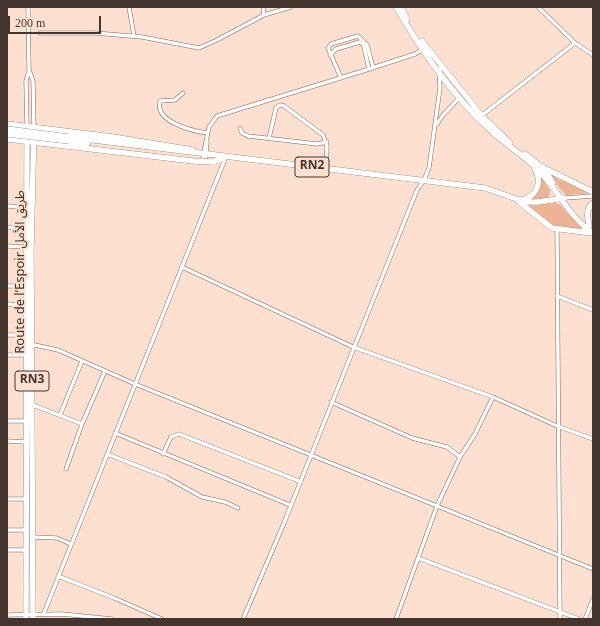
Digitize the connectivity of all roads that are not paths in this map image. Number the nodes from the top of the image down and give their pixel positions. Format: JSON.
{"nodes":[{"id":1,"x":28,"y":7,"type":"edge"},
{"id":2,"x":129,"y":7,"type":"edge"},
{"id":3,"x":263,"y":7,"type":"edge"},
{"id":4,"x":291,"y":7,"type":"edge"},
{"id":5,"x":396,"y":7,"type":"edge"},
{"id":6,"x":401,"y":7,"type":"edge"},
{"id":7,"x":538,"y":7,"type":"edge"},
{"id":8,"x":264,"y":15,"type":"junction"},
{"id":9,"x":40,"y":33,"type":"dead end"},
{"id":10,"x":134,"y":36,"type":"junction"},
{"id":11,"x":363,"y":42,"type":"junction"},
{"id":12,"x":575,"y":43,"type":"junction"},
{"id":13,"x":424,"y":48,"type":"junction"},
{"id":14,"x":330,"y":55,"type":"junction"},
{"id":15,"x":593,"y":55,"type":"edge"},
{"id":16,"x":371,"y":68,"type":"junction"},
{"id":17,"x":440,"y":69,"type":"junction"},
{"id":18,"x":29,"y":70,"type":"junction"},
{"id":19,"x":341,"y":78,"type":"junction"},
{"id":20,"x":183,"y":93,"type":"dead end"},
{"id":21,"x":462,"y":96,"type":"junction"},
{"id":22,"x":480,"y":117,"type":"junction"},
{"id":23,"x":7,"y":124,"type":"edge"},
{"id":24,"x":27,"y":126,"type":"junction"},
{"id":25,"x":435,"y":127,"type":"junction"},
{"id":26,"x":34,"y":128,"type":"junction"},
{"id":27,"x":240,"y":128,"type":"dead end"},
{"id":28,"x":7,"y":129,"type":"edge"},
{"id":29,"x":7,"y":134,"type":"edge"},
{"id":30,"x":207,"y":134,"type":"junction"},
{"id":31,"x":269,"y":138,"type":"junction"},
{"id":32,"x":69,"y":139,"type":"junction"},
{"id":33,"x":7,"y":140,"type":"edge"},
{"id":34,"x":28,"y":142,"type":"junction"},
{"id":35,"x":326,"y":142,"type":"junction"},
{"id":36,"x":34,"y":143,"type":"junction"},
{"id":37,"x":204,"y":155,"type":"junction"},
{"id":38,"x":223,"y":159,"type":"junction"},
{"id":39,"x":532,"y":164,"type":"junction"},
{"id":40,"x":542,"y":167,"type":"junction"},
{"id":41,"x":326,"y":170,"type":"junction"},
{"id":42,"x":423,"y":182,"type":"junction"},
{"id":43,"x":593,"y":192,"type":"edge"},
{"id":44,"x":593,"y":196,"type":"edge"},
{"id":45,"x":515,"y":199,"type":"junction"},
{"id":46,"x":562,"y":199,"type":"junction"},
{"id":47,"x":593,"y":203,"type":"edge"},
{"id":48,"x":7,"y":206,"type":"edge"},
{"id":49,"x":28,"y":207,"type":"junction"},
{"id":50,"x":7,"y":227,"type":"edge"},
{"id":51,"x":28,"y":228,"type":"junction"},
{"id":52,"x":587,"y":228,"type":"edge"},
{"id":53,"x":557,"y":229,"type":"junction"},
{"id":54,"x":593,"y":233,"type":"edge"},
{"id":55,"x":7,"y":246,"type":"edge"},
{"id":56,"x":27,"y":247,"type":"junction"},
{"id":57,"x":182,"y":267,"type":"junction"},
{"id":58,"x":7,"y":286,"type":"edge"},
{"id":59,"x":26,"y":286,"type":"junction"},
{"id":60,"x":557,"y":296,"type":"junction"},
{"id":61,"x":7,"y":304,"type":"edge"},
{"id":62,"x":26,"y":305,"type":"junction"},
{"id":63,"x":593,"y":310,"type":"edge"},
{"id":64,"x":7,"y":335,"type":"edge"},
{"id":65,"x":26,"y":335,"type":"junction"},
{"id":66,"x":29,"y":344,"type":"junction"},
{"id":67,"x":353,"y":347,"type":"junction"},
{"id":68,"x":7,"y":355,"type":"edge"},
{"id":69,"x":26,"y":355,"type":"junction"},
{"id":70,"x":82,"y":360,"type":"junction"},
{"id":71,"x":105,"y":371,"type":"junction"},
{"id":72,"x":135,"y":384,"type":"junction"},
{"id":73,"x":493,"y":397,"type":"junction"},
{"id":74,"x":331,"y":402,"type":"junction"},
{"id":75,"x":33,"y":405,"type":"junction"},
{"id":76,"x":60,"y":415,"type":"junction"},
{"id":77,"x":7,"y":421,"type":"edge"},
{"id":78,"x":26,"y":421,"type":"junction"},
{"id":79,"x":82,"y":424,"type":"junction"},
{"id":80,"x":558,"y":426,"type":"junction"},
{"id":81,"x":115,"y":433,"type":"junction"},
{"id":82,"x":593,"y":439,"type":"edge"},
{"id":83,"x":7,"y":441,"type":"edge"},
{"id":84,"x":26,"y":442,"type":"junction"},
{"id":85,"x":106,"y":454,"type":"junction"},
{"id":86,"x":163,"y":454,"type":"junction"},
{"id":87,"x":310,"y":454,"type":"junction"},
{"id":88,"x":460,"y":457,"type":"junction"},
{"id":89,"x":66,"y":469,"type":"dead end"},
{"id":90,"x":299,"y":481,"type":"junction"},
{"id":91,"x":7,"y":499,"type":"edge"},
{"id":92,"x":26,"y":499,"type":"junction"},
{"id":93,"x":290,"y":505,"type":"junction"},
{"id":94,"x":437,"y":506,"type":"junction"},
{"id":95,"x":238,"y":508,"type":"dead end"},
{"id":96,"x":7,"y":530,"type":"edge"},
{"id":97,"x":26,"y":530,"type":"junction"},
{"id":98,"x":33,"y":537,"type":"junction"},
{"id":99,"x":71,"y":544,"type":"junction"},
{"id":100,"x":7,"y":550,"type":"edge"},
{"id":101,"x":26,"y":550,"type":"junction"},
{"id":102,"x":559,"y":556,"type":"junction"},
{"id":103,"x":418,"y":558,"type":"junction"},
{"id":104,"x":593,"y":569,"type":"edge"},
{"id":105,"x":58,"y":576,"type":"junction"},
{"id":106,"x":593,"y":599,"type":"edge"},
{"id":107,"x":560,"y":611,"type":"junction"},
{"id":108,"x":44,"y":613,"type":"junction"},
{"id":109,"x":7,"y":614,"type":"edge"},
{"id":110,"x":26,"y":617,"type":"edge"},
{"id":111,"x":33,"y":617,"type":"edge"},
{"id":112,"x":112,"y":619,"type":"edge"},
{"id":113,"x":162,"y":619,"type":"edge"},
{"id":114,"x":243,"y":619,"type":"edge"},
{"id":115,"x":396,"y":619,"type":"edge"},
{"id":116,"x":560,"y":619,"type":"edge"},
{"id":117,"x":579,"y":619,"type":"edge"},
{"id":118,"x":585,"y":619,"type":"edge"}],
"edges":[{"from":1,"to":18,"type":"street","name":"Route de l’Espoir طريق الأمل","number":"RN3"},
{"from":2,"to":10,"type":"street"},
{"from":3,"to":8,"type":"street"},
{"from":4,"to":8,"type":"street"},
{"from":5,"to":13,"type":"highway"},
{"from":6,"to":13,"type":"highway"},
{"from":7,"to":12,"type":"street"},
{"from":8,"to":10,"type":"street"},
{"from":9,"to":10,"type":"street"},
{"from":11,"to":14,"type":"street"},
{"from":11,"to":14,"type":"street"},
{"from":11,"to":16,"type":"street"},
{"from":12,"to":15,"type":"street"},
{"from":12,"to":22,"type":"street"},
{"from":13,"to":16,"type":"street"},
{"from":13,"to":17,"type":"highway"},
{"from":14,"to":19,"type":"street"},
{"from":16,"to":19,"type":"street"},
{"from":17,"to":21,"type":"highway"},
{"from":17,"to":25,"type":"street"},
{"from":18,"to":24,"type":"street","name":"Route de l’Espoir طريق الأمل","number":"RN3"},
{"from":18,"to":26,"type":"street","name":"Route de l’Espoir طريق الأمل","number":"RN3"},
{"from":19,"to":30,"type":"street"},
{"from":20,"to":30,"type":"street"},
{"from":21,"to":22,"type":"highway"},
{"from":21,"to":25,"type":"street"},
{"from":22,"to":39,"type":"highway"},
{"from":22,"to":40,"type":"highway"},
{"from":23,"to":24,"type":"highway"},
{"from":24,"to":26,"type":"highway"},
{"from":24,"to":34,"type":"highway","name":"Route de l’Espoir طريق الأمل","number":"RN3"},
{"from":25,"to":42,"type":"street"},
{"from":26,"to":36,"type":"highway","name":"Route de l’Espoir طريق الأمل","number":"RN3"},
{"from":26,"to":37,"type":"highway"},
{"from":27,"to":31,"type":"street"},
{"from":28,"to":32,"type":"highway","number":"RN2","bridge":true},
{"from":29,"to":32,"type":"highway","number":"RN2","bridge":true},
{"from":30,"to":37,"type":"street"},
{"from":31,"to":35,"type":"street"},
{"from":31,"to":35,"type":"street"},
{"from":32,"to":37,"type":"highway","number":"RN2"},
{"from":33,"to":34,"type":"highway"},
{"from":34,"to":36,"type":"highway"},
{"from":34,"to":49,"type":"highway","name":"Route de l’Espoir طريق الأمل","number":"RN3"},
{"from":35,"to":41,"type":"street"},
{"from":36,"to":38,"type":"highway"},
{"from":36,"to":66,"type":"highway","name":"Route de l’Espoir طريق الأمل","number":"RN3"},
{"from":37,"to":38,"type":"highway","number":"RN2"},
{"from":37,"to":41,"type":"highway","number":"RN2"},
{"from":38,"to":41,"type":"highway","number":"RN2"},
{"from":38,"to":57,"type":"street"},
{"from":39,"to":45,"type":"highway"},
{"from":39,"to":46,"type":"highway"},
{"from":40,"to":43,"type":"highway"},
{"from":40,"to":46,"type":"highway"},
{"from":41,"to":42,"type":"highway","number":"RN2"},
{"from":42,"to":45,"type":"highway","number":"RN2"},
{"from":42,"to":67,"type":"street"},
{"from":44,"to":46,"type":"street"},
{"from":45,"to":46,"type":"highway","number":"RN2"},
{"from":45,"to":53,"type":"highway","number":"RN2"},
{"from":46,"to":52,"type":"highway"},
{"from":47,"to":52,"type":"highway"},
{"from":48,"to":49,"type":"street"},
{"from":49,"to":51,"type":"highway","number":"RN3"},
{"from":50,"to":51,"type":"street"},
{"from":51,"to":56,"type":"highway","number":"RN3"},
{"from":52,"to":53,"type":"highway","number":"RN2"},
{"from":52,"to":54,"type":"highway"},
{"from":53,"to":60,"type":"street"},
{"from":55,"to":56,"type":"street"},
{"from":56,"to":59,"type":"highway","number":"RN3"},
{"from":57,"to":67,"type":"street"},
{"from":57,"to":72,"type":"street"},
{"from":58,"to":59,"type":"street"},
{"from":59,"to":62,"type":"highway","number":"RN3"},
{"from":60,"to":63,"type":"street"},
{"from":60,"to":80,"type":"street"},
{"from":61,"to":62,"type":"street"},
{"from":62,"to":65,"type":"highway","number":"RN3"},
{"from":64,"to":65,"type":"street"},
{"from":65,"to":66,"type":"highway","number":"RN3"},
{"from":66,"to":69,"type":"highway","number":"RN3"},
{"from":66,"to":70,"type":"street"},
{"from":66,"to":75,"type":"highway","name":"Route de l’Espoir طريق الأمل","number":"RN3"},
{"from":67,"to":73,"type":"street"},
{"from":67,"to":74,"type":"street"},
{"from":68,"to":69,"type":"street"},
{"from":69,"to":78,"type":"highway","number":"RN3"},
{"from":70,"to":71,"type":"street"},
{"from":70,"to":76,"type":"street"},
{"from":71,"to":72,"type":"street"},
{"from":71,"to":79,"type":"street"},
{"from":72,"to":81,"type":"street"},
{"from":72,"to":87,"type":"street"},
{"from":73,"to":80,"type":"street"},
{"from":73,"to":88,"type":"street"},
{"from":74,"to":87,"type":"street"},
{"from":74,"to":88,"type":"street"},
{"from":75,"to":76,"type":"street"},
{"from":75,"to":98,"type":"highway","name":"Route de l’Espoir طريق الأمل","number":"RN3"},
{"from":76,"to":79,"type":"street"},
{"from":77,"to":78,"type":"street"},
{"from":78,"to":84,"type":"highway","number":"RN3"},
{"from":79,"to":89,"type":"street"},
{"from":80,"to":82,"type":"street"},
{"from":80,"to":102,"type":"street"},
{"from":81,"to":85,"type":"street"},
{"from":81,"to":86,"type":"street"},
{"from":83,"to":84,"type":"street"},
{"from":84,"to":92,"type":"highway","number":"RN3"},
{"from":85,"to":95,"type":"street"},
{"from":85,"to":99,"type":"street"},
{"from":86,"to":90,"type":"street"},
{"from":86,"to":93,"type":"street"},
{"from":87,"to":90,"type":"street"},
{"from":87,"to":94,"type":"street"},
{"from":88,"to":94,"type":"street"},
{"from":90,"to":93,"type":"street"},
{"from":91,"to":92,"type":"street"},
{"from":92,"to":97,"type":"highway","number":"RN3"},
{"from":93,"to":114,"type":"street"},
{"from":94,"to":102,"type":"street"},
{"from":94,"to":103,"type":"street"},
{"from":96,"to":97,"type":"street"},
{"from":97,"to":101,"type":"highway","number":"RN3"},
{"from":98,"to":99,"type":"street"},
{"from":98,"to":111,"type":"highway","name":"Route de l’Espoir طريق الأمل","number":"RN3"},
{"from":99,"to":105,"type":"street"},
{"from":100,"to":101,"type":"street"},
{"from":101,"to":110,"type":"highway","number":"RN3"},
{"from":102,"to":104,"type":"street"},
{"from":102,"to":107,"type":"street"},
{"from":103,"to":107,"type":"street"},
{"from":103,"to":115,"type":"street"},
{"from":105,"to":108,"type":"street"},
{"from":105,"to":113,"type":"street"},
{"from":106,"to":118,"type":"street"},
{"from":107,"to":116,"type":"street"},
{"from":107,"to":117,"type":"street"},
{"from":108,"to":111,"type":"street"},
{"from":108,"to":112,"type":"street"},
{"from":109,"to":110,"type":"street"},
{"from":110,"to":111,"type":"street"}]}
